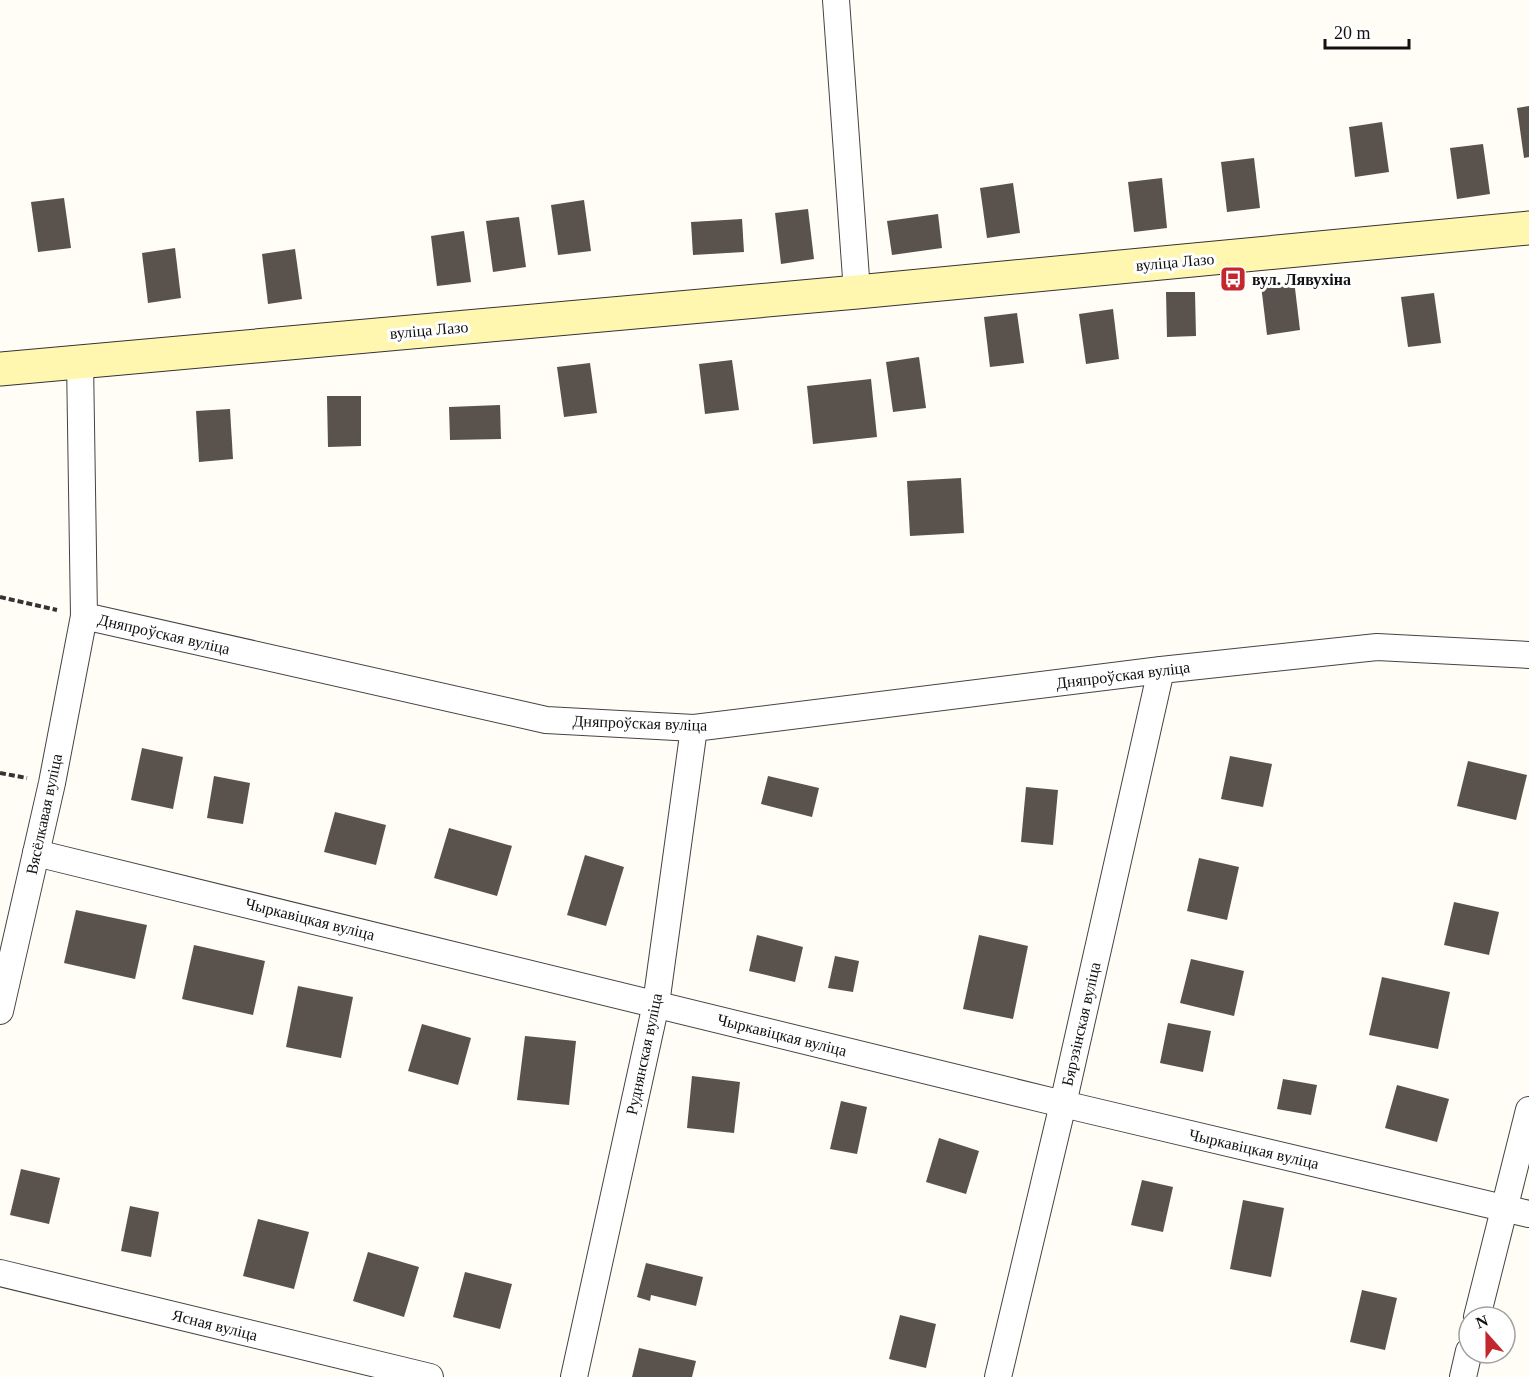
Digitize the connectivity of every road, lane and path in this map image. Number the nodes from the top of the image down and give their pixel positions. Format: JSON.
{"nodes":[{"id":1,"x":836,"y":0,"type":"edge"},
{"id":2,"x":1529,"y":228,"type":"edge"},
{"id":3,"x":857,"y":292,"type":"junction"},
{"id":4,"x":80,"y":362,"type":"junction"},
{"id":5,"x":0,"y":369,"type":"edge"},
{"id":6,"x":0,"y":597,"type":"edge"},
{"id":7,"x":84,"y":616,"type":"junction"},
{"id":8,"x":1529,"y":655,"type":"edge"},
{"id":9,"x":1161,"y":670,"type":"junction"},
{"id":10,"x":694,"y":728,"type":"junction"},
{"id":11,"x":36,"y":853,"type":"junction"},
{"id":12,"x":656,"y":1004,"type":"junction"},
{"id":13,"x":0,"y":1011,"type":"edge"},
{"id":14,"x":1063,"y":1104,"type":"junction"},
{"id":15,"x":1529,"y":1110,"type":"edge"},
{"id":16,"x":1504,"y":1208,"type":"junction"},
{"id":17,"x":1529,"y":1214,"type":"edge"},
{"id":18,"x":0,"y":1273,"type":"edge"},
{"id":19,"x":1480,"y":1305,"type":"edge"},
{"id":20,"x":429,"y":1377,"type":"edge"},
{"id":21,"x":574,"y":1377,"type":"edge"},
{"id":22,"x":998,"y":1377,"type":"edge"}],
"edges":[{"from":1,"to":3,"type":"street"},
{"from":2,"to":3,"type":"main road","name":"вуліца Лазо"},
{"from":3,"to":4,"type":"main road","name":"вуліца Лазо"},
{"from":4,"to":5,"type":"main road","name":"вуліца Лазо"},
{"from":4,"to":7,"type":"street","name":"Дняпроўская вуліца"},
{"from":6,"to":7,"type":"path"},
{"from":7,"to":10,"type":"street","name":"Дняпроўская вуліца"},
{"from":7,"to":11,"type":"street","name":"Вясёлкавая вуліца"},
{"from":8,"to":9,"type":"street","name":"Дняпроўская вуліца"},
{"from":9,"to":10,"type":"street","name":"Дняпроўская вуліца"},
{"from":9,"to":14,"type":"street","name":"Бярэзінская вуліца"},
{"from":10,"to":12,"type":"street","name":"Руднянская вуліца"},
{"from":11,"to":12,"type":"street","name":"Чыркавіцкая вуліца"},
{"from":11,"to":13,"type":"street","name":"Вясёлкавая вуліца"},
{"from":12,"to":14,"type":"street","name":"Чыркавіцкая вуліца"},
{"from":12,"to":21,"type":"street","name":"Руднянская вуліца"},
{"from":14,"to":16,"type":"street","name":"Чыркавіцкая вуліца"},
{"from":14,"to":22,"type":"street","name":"Бярэзінская вуліца"},
{"from":15,"to":16,"type":"street"},
{"from":16,"to":17,"type":"street","name":"Чыркавіцкая вуліца"},
{"from":16,"to":19,"type":"street"},
{"from":18,"to":20,"type":"street","name":"Ясная вуліца"}]}
